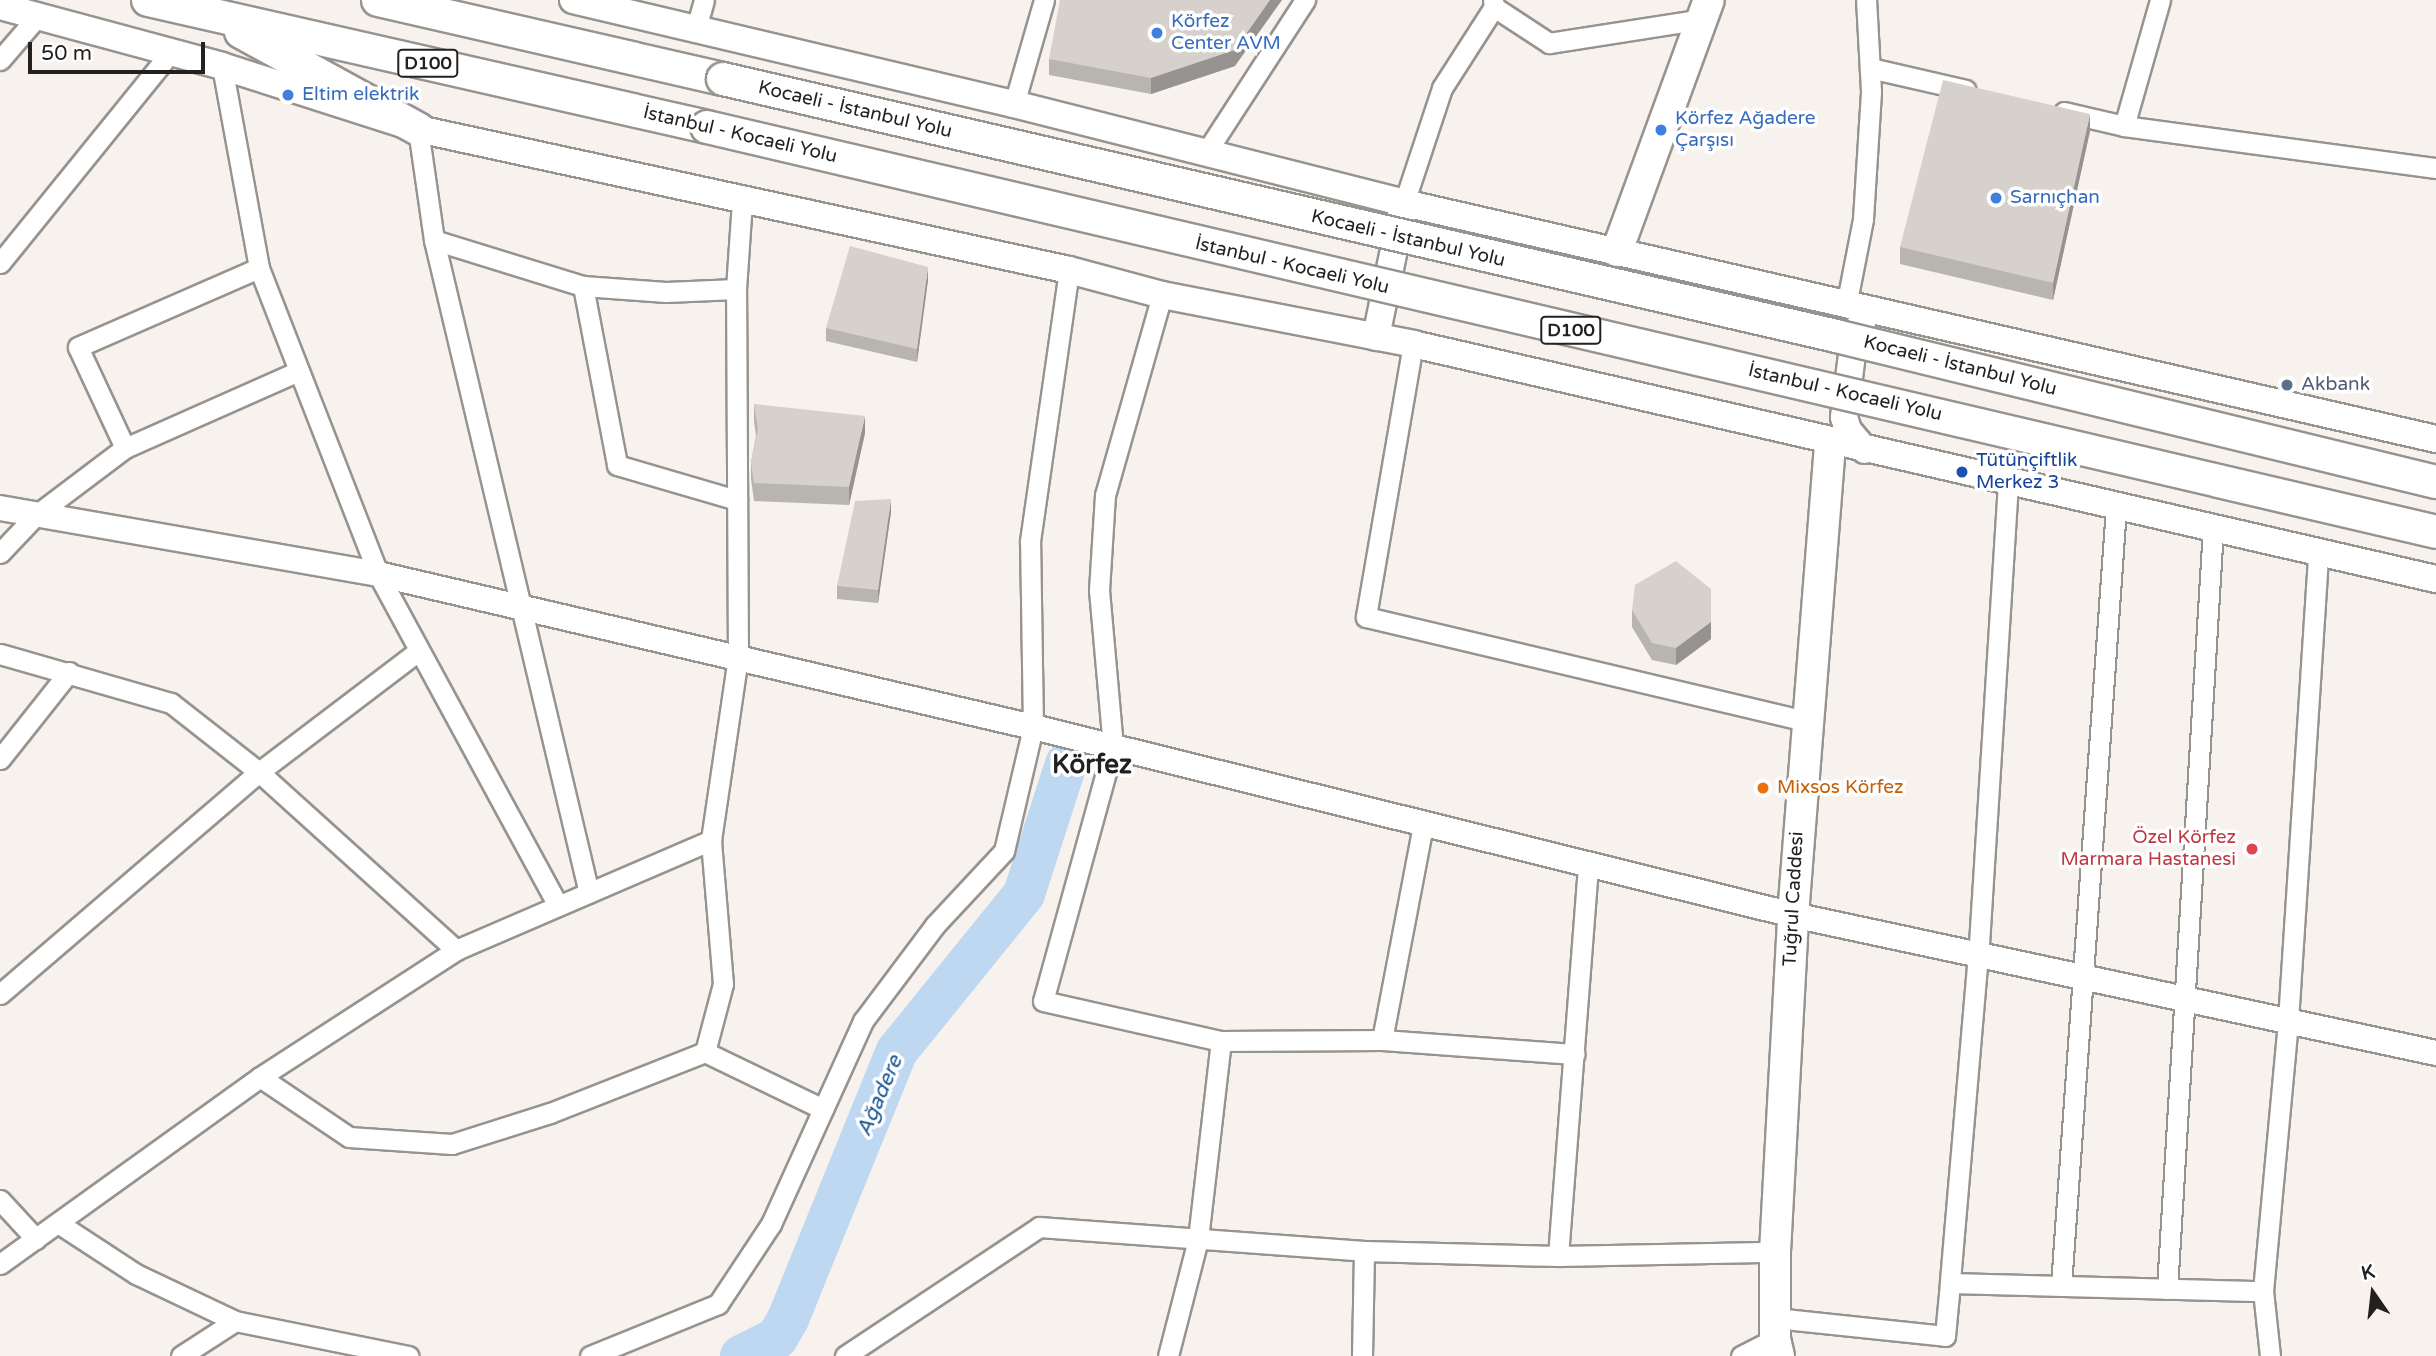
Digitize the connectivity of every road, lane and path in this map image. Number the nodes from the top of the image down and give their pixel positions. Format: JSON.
{"nodes":[{"id":1,"x":148,"y":0,"type":"edge"},
{"id":2,"x":378,"y":0,"type":"edge"},
{"id":3,"x":704,"y":0,"type":"edge"},
{"id":4,"x":1044,"y":0,"type":"edge"},
{"id":5,"x":1305,"y":0,"type":"edge"},
{"id":6,"x":1866,"y":0,"type":"edge"},
{"id":7,"x":2160,"y":0,"type":"edge"},
{"id":8,"x":581,"y":1,"type":"edge"},
{"id":9,"x":1493,"y":3,"type":"edge"},
{"id":10,"x":0,"y":6,"type":"edge"},
{"id":11,"x":1706,"y":10,"type":"edge"},
{"id":12,"x":206,"y":13,"type":"junction"},
{"id":13,"x":37,"y":17,"type":"junction"},
{"id":14,"x":696,"y":28,"type":"junction"},
{"id":15,"x":171,"y":52,"type":"junction"},
{"id":16,"x":0,"y":60,"type":"edge"},
{"id":17,"x":222,"y":66,"type":"junction"},
{"id":18,"x":1870,"y":68,"type":"junction"},
{"id":19,"x":1987,"y":95,"type":"edge"},
{"id":20,"x":1014,"y":104,"type":"junction"},
{"id":21,"x":2039,"y":107,"type":"edge"},
{"id":22,"x":2124,"y":126,"type":"junction"},
{"id":23,"x":418,"y":129,"type":"junction"},
{"id":24,"x":1205,"y":154,"type":"junction"},
{"id":25,"x":2436,"y":168,"type":"edge"},
{"id":26,"x":743,"y":200,"type":"junction"},
{"id":27,"x":1404,"y":203,"type":"junction"},
{"id":28,"x":434,"y":240,"type":"junction"},
{"id":29,"x":1617,"y":251,"type":"junction"},
{"id":30,"x":0,"y":262,"type":"edge"},
{"id":31,"x":259,"y":268,"type":"junction"},
{"id":32,"x":1069,"y":270,"type":"junction"},
{"id":33,"x":583,"y":286,"type":"junction"},
{"id":34,"x":736,"y":289,"type":"junction"},
{"id":35,"x":1162,"y":295,"type":"junction"},
{"id":36,"x":1846,"y":306,"type":"junction"},
{"id":37,"x":1883,"y":314,"type":"junction"},
{"id":38,"x":1376,"y":337,"type":"junction"},
{"id":39,"x":1413,"y":344,"type":"junction"},
{"id":40,"x":299,"y":371,"type":"junction"},
{"id":41,"x":2436,"y":439,"type":"edge"},
{"id":42,"x":1830,"y":442,"type":"junction"},
{"id":43,"x":125,"y":448,"type":"junction"},
{"id":44,"x":1865,"y":450,"type":"junction"},
{"id":45,"x":2436,"y":482,"type":"edge"},
{"id":46,"x":2008,"y":483,"type":"junction"},
{"id":47,"x":737,"y":500,"type":"junction"},
{"id":48,"x":0,"y":508,"type":"edge"},
{"id":49,"x":2116,"y":508,"type":"junction"},
{"id":50,"x":36,"y":515,"type":"junction"},
{"id":51,"x":2213,"y":529,"type":"junction"},
{"id":52,"x":2436,"y":532,"type":"edge"},
{"id":53,"x":0,"y":553,"type":"edge"},
{"id":54,"x":2318,"y":555,"type":"junction"},
{"id":55,"x":378,"y":574,"type":"junction"},
{"id":56,"x":2436,"y":579,"type":"edge"},
{"id":57,"x":518,"y":607,"type":"junction"},
{"id":58,"x":417,"y":652,"type":"junction"},
{"id":59,"x":0,"y":654,"type":"edge"},
{"id":60,"x":738,"y":658,"type":"junction"},
{"id":61,"x":69,"y":672,"type":"junction"},
{"id":62,"x":1805,"y":721,"type":"junction"},
{"id":63,"x":1033,"y":727,"type":"junction"},
{"id":64,"x":1113,"y":747,"type":"junction"},
{"id":65,"x":0,"y":759,"type":"edge"},
{"id":66,"x":259,"y":772,"type":"junction"},
{"id":67,"x":1423,"y":826,"type":"junction"},
{"id":68,"x":711,"y":840,"type":"junction"},
{"id":69,"x":1588,"y":866,"type":"junction"},
{"id":70,"x":589,"y":893,"type":"junction"},
{"id":71,"x":556,"y":904,"type":"junction"},
{"id":72,"x":1793,"y":915,"type":"junction"},
{"id":73,"x":456,"y":950,"type":"junction"},
{"id":74,"x":1978,"y":954,"type":"junction"},
{"id":75,"x":2082,"y":977,"type":"junction"},
{"id":76,"x":0,"y":995,"type":"edge"},
{"id":77,"x":2183,"y":999,"type":"junction"},
{"id":78,"x":2288,"y":1021,"type":"junction"},
{"id":79,"x":1382,"y":1040,"type":"junction"},
{"id":80,"x":1221,"y":1041,"type":"junction"},
{"id":81,"x":705,"y":1052,"type":"junction"},
{"id":82,"x":2436,"y":1053,"type":"edge"},
{"id":83,"x":1574,"y":1054,"type":"junction"},
{"id":84,"x":260,"y":1077,"type":"junction"},
{"id":85,"x":823,"y":1109,"type":"junction"},
{"id":86,"x":0,"y":1200,"type":"edge"},
{"id":87,"x":58,"y":1223,"type":"junction"},
{"id":88,"x":36,"y":1239,"type":"junction"},
{"id":89,"x":1198,"y":1239,"type":"junction"},
{"id":90,"x":1364,"y":1251,"type":"junction"},
{"id":91,"x":1775,"y":1252,"type":"junction"},
{"id":92,"x":1558,"y":1256,"type":"junction"},
{"id":93,"x":0,"y":1264,"type":"edge"},
{"id":94,"x":1950,"y":1283,"type":"junction"},
{"id":95,"x":2061,"y":1286,"type":"junction"},
{"id":96,"x":2167,"y":1289,"type":"junction"},
{"id":97,"x":2263,"y":1291,"type":"junction"},
{"id":98,"x":234,"y":1321,"type":"junction"},
{"id":99,"x":1776,"y":1338,"type":"edge"},
{"id":100,"x":181,"y":1356,"type":"edge"},
{"id":101,"x":408,"y":1356,"type":"edge"},
{"id":102,"x":590,"y":1356,"type":"edge"},
{"id":103,"x":845,"y":1356,"type":"edge"},
{"id":104,"x":1168,"y":1356,"type":"edge"},
{"id":105,"x":1362,"y":1356,"type":"edge"},
{"id":106,"x":1741,"y":1356,"type":"edge"},
{"id":107,"x":2270,"y":1356,"type":"edge"}],
"edges":[{"from":1,"to":12,"type":"highway","name":"İstanbul - Kocaeli Yolu","number":"D100"},
{"from":2,"to":45,"type":"highway","name":"Kocaeli - İstanbul Yolu","bridge":true},
{"from":3,"to":14,"type":"street"},
{"from":4,"to":20,"type":"street"},
{"from":5,"to":24,"type":"street"},
{"from":6,"to":18,"type":"street"},
{"from":7,"to":22,"type":"street"},
{"from":8,"to":14,"type":"main road"},
{"from":9,"to":11,"type":"street"},
{"from":9,"to":27,"type":"street"},
{"from":10,"to":13,"type":"main road"},
{"from":11,"to":29,"type":"main road"},
{"from":12,"to":23,"type":"highway"},
{"from":12,"to":52,"type":"highway","name":"İstanbul - Kocaeli Yolu","number":"D100","bridge":true},
{"from":13,"to":15,"type":"main road"},
{"from":13,"to":16,"type":"street"},
{"from":14,"to":20,"type":"main road"},
{"from":15,"to":17,"type":"main road"},
{"from":15,"to":30,"type":"street"},
{"from":17,"to":23,"type":"main road"},
{"from":17,"to":31,"type":"street"},
{"from":18,"to":19,"type":"street"},
{"from":18,"to":36,"type":"street"},
{"from":20,"to":24,"type":"main road"},
{"from":21,"to":22,"type":"street"},
{"from":22,"to":25,"type":"street"},
{"from":23,"to":26,"type":"main road"},
{"from":23,"to":28,"type":"street"},
{"from":24,"to":27,"type":"main road"},
{"from":26,"to":32,"type":"main road"},
{"from":26,"to":34,"type":"street"},
{"from":27,"to":29,"type":"main road"},
{"from":27,"to":38,"type":"main road"},
{"from":28,"to":33,"type":"street"},
{"from":28,"to":57,"type":"street"},
{"from":29,"to":36,"type":"main road"},
{"from":31,"to":40,"type":"street"},
{"from":31,"to":43,"type":"street"},
{"from":32,"to":35,"type":"main road"},
{"from":32,"to":63,"type":"street"},
{"from":33,"to":34,"type":"street"},
{"from":33,"to":47,"type":"street"},
{"from":34,"to":47,"type":"street"},
{"from":35,"to":38,"type":"main road"},
{"from":35,"to":64,"type":"street"},
{"from":36,"to":37,"type":"main road"},
{"from":36,"to":42,"type":"main road"},
{"from":37,"to":41,"type":"main road"},
{"from":37,"to":44,"type":"main road"},
{"from":38,"to":39,"type":"main road"},
{"from":39,"to":42,"type":"main road"},
{"from":39,"to":62,"type":"street"},
{"from":40,"to":43,"type":"street"},
{"from":40,"to":55,"type":"street"},
{"from":42,"to":44,"type":"main road"},
{"from":42,"to":62,"type":"main road","name":"Tuğrul Caddesi"},
{"from":43,"to":50,"type":"street"},
{"from":44,"to":46,"type":"main road"},
{"from":46,"to":49,"type":"main road"},
{"from":46,"to":74,"type":"street"},
{"from":47,"to":60,"type":"street"},
{"from":48,"to":50,"type":"street"},
{"from":49,"to":51,"type":"main road"},
{"from":49,"to":75,"type":"street"},
{"from":50,"to":53,"type":"street"},
{"from":50,"to":55,"type":"street"},
{"from":51,"to":54,"type":"main road"},
{"from":51,"to":77,"type":"street"},
{"from":54,"to":56,"type":"main road"},
{"from":54,"to":78,"type":"street"},
{"from":55,"to":57,"type":"street"},
{"from":55,"to":58,"type":"street"},
{"from":57,"to":60,"type":"street"},
{"from":57,"to":70,"type":"street"},
{"from":58,"to":66,"type":"street"},
{"from":58,"to":71,"type":"street"},
{"from":59,"to":61,"type":"street"},
{"from":60,"to":63,"type":"street"},
{"from":60,"to":68,"type":"street"},
{"from":61,"to":65,"type":"street"},
{"from":61,"to":66,"type":"street"},
{"from":62,"to":72,"type":"main road","name":"Tuğrul Caddesi"},
{"from":63,"to":64,"type":"street"},
{"from":63,"to":85,"type":"street"},
{"from":64,"to":67,"type":"street"},
{"from":64,"to":80,"type":"street"},
{"from":66,"to":73,"type":"street"},
{"from":66,"to":76,"type":"street"},
{"from":67,"to":69,"type":"street"},
{"from":67,"to":79,"type":"street"},
{"from":68,"to":70,"type":"street"},
{"from":68,"to":81,"type":"street"},
{"from":69,"to":72,"type":"street"},
{"from":69,"to":83,"type":"street"},
{"from":70,"to":71,"type":"street"},
{"from":71,"to":73,"type":"street"},
{"from":72,"to":74,"type":"street"},
{"from":72,"to":91,"type":"main road","name":"Tuğrul Caddesi"},
{"from":73,"to":84,"type":"street"},
{"from":74,"to":75,"type":"street"},
{"from":74,"to":94,"type":"street"},
{"from":75,"to":77,"type":"street"},
{"from":75,"to":95,"type":"street"},
{"from":77,"to":78,"type":"street"},
{"from":77,"to":96,"type":"street"},
{"from":78,"to":82,"type":"street"},
{"from":78,"to":97,"type":"street"},
{"from":79,"to":80,"type":"street"},
{"from":79,"to":83,"type":"street"},
{"from":80,"to":89,"type":"street"},
{"from":81,"to":84,"type":"street"},
{"from":81,"to":85,"type":"street"},
{"from":83,"to":92,"type":"street"},
{"from":84,"to":87,"type":"street"},
{"from":85,"to":102,"type":"street"},
{"from":86,"to":88,"type":"street"},
{"from":87,"to":88,"type":"street"},
{"from":87,"to":98,"type":"street"},
{"from":88,"to":93,"type":"street"},
{"from":89,"to":90,"type":"street"},
{"from":89,"to":103,"type":"street"},
{"from":89,"to":104,"type":"street"},
{"from":90,"to":92,"type":"street"},
{"from":90,"to":105,"type":"street"},
{"from":91,"to":92,"type":"street"},
{"from":91,"to":99,"type":"main road","name":"Tuğrul Caddesi"},
{"from":94,"to":95,"type":"street"},
{"from":94,"to":99,"type":"street"},
{"from":95,"to":96,"type":"street"},
{"from":96,"to":97,"type":"street"},
{"from":97,"to":107,"type":"street"},
{"from":98,"to":100,"type":"street"},
{"from":98,"to":101,"type":"street"},
{"from":99,"to":106,"type":"street"}]}
